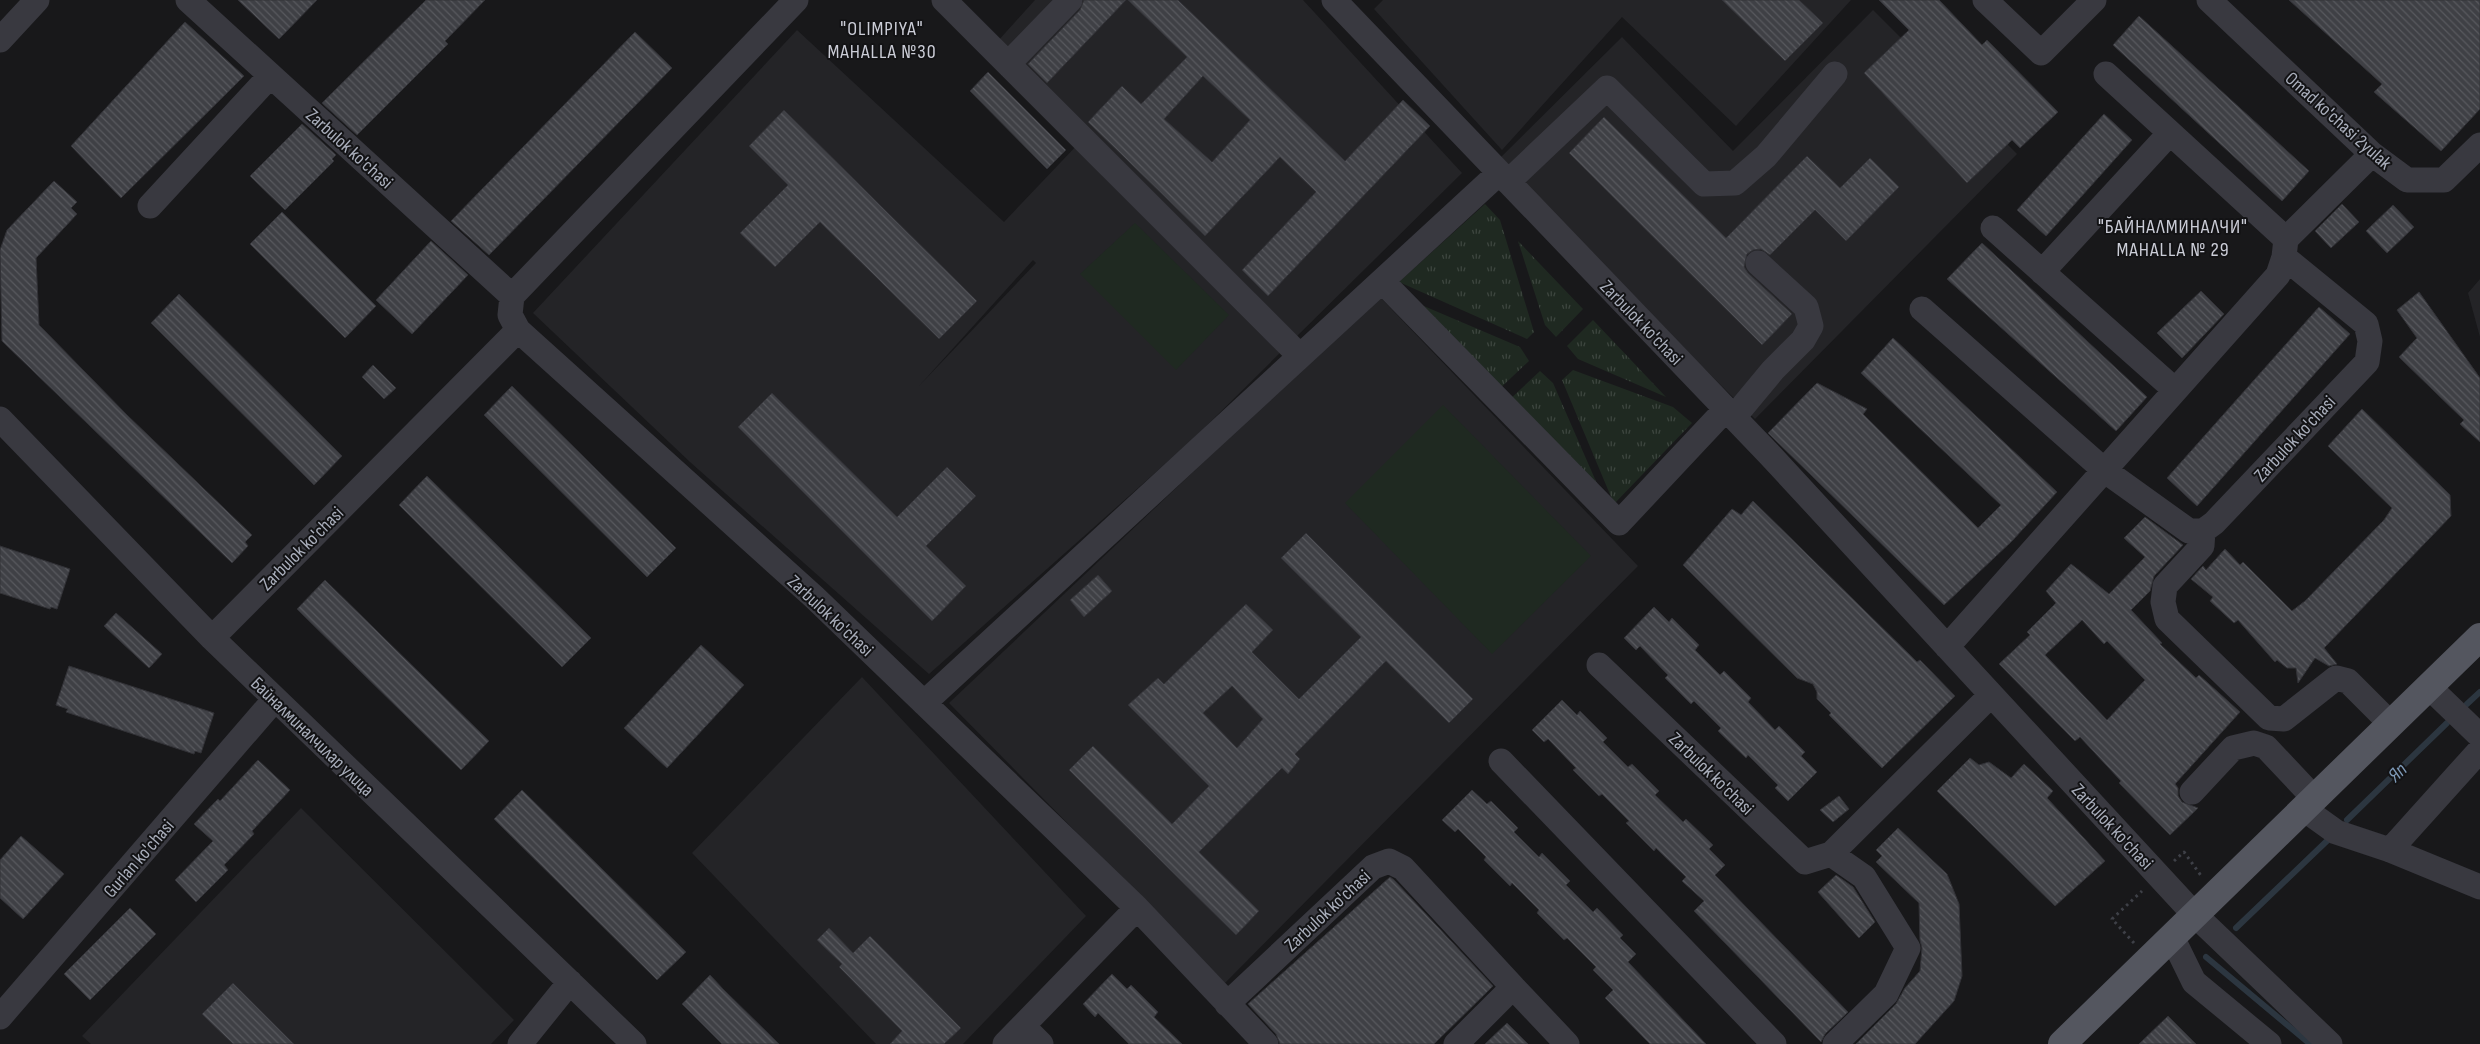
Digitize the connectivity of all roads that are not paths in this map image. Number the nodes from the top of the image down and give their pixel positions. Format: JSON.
{"nodes":[{"id":1,"x":37,"y":0,"type":"edge"},
{"id":2,"x":188,"y":0,"type":"edge"},
{"id":3,"x":796,"y":0,"type":"edge"},
{"id":4,"x":944,"y":0,"type":"edge"},
{"id":5,"x":1070,"y":0,"type":"edge"},
{"id":6,"x":1334,"y":0,"type":"edge"},
{"id":7,"x":1984,"y":0,"type":"edge"},
{"id":8,"x":2094,"y":0,"type":"edge"},
{"id":9,"x":2209,"y":0,"type":"edge"},
{"id":10,"x":0,"y":40,"type":"edge"},
{"id":11,"x":1008,"y":64,"type":"junction"},
{"id":12,"x":1835,"y":74,"type":"dead end"},
{"id":13,"x":2106,"y":74,"type":"dead end"},
{"id":14,"x":270,"y":76,"type":"junction"},
{"id":15,"x":2170,"y":133,"type":"junction"},
{"id":16,"x":2480,"y":145,"type":"edge"},
{"id":17,"x":2372,"y":154,"type":"junction"},
{"id":18,"x":1504,"y":177,"type":"junction"},
{"id":19,"x":150,"y":206,"type":"dead end"},
{"id":20,"x":1993,"y":228,"type":"dead end"},
{"id":21,"x":2285,"y":248,"type":"junction"},
{"id":22,"x":1758,"y":263,"type":"dead end"},
{"id":23,"x":2042,"y":272,"type":"junction"},
{"id":24,"x":1382,"y":281,"type":"junction"},
{"id":25,"x":512,"y":296,"type":"junction"},
{"id":26,"x":1922,"y":309,"type":"dead end"},
{"id":27,"x":518,"y":330,"type":"junction"},
{"id":28,"x":1300,"y":356,"type":"junction"},
{"id":29,"x":2175,"y":390,"type":"junction"},
{"id":30,"x":1730,"y":413,"type":"junction"},
{"id":31,"x":0,"y":419,"type":"edge"},
{"id":32,"x":2104,"y":470,"type":"junction"},
{"id":33,"x":2203,"y":531,"type":"junction"},
{"id":34,"x":2480,"y":637,"type":"edge"},
{"id":35,"x":212,"y":638,"type":"junction"},
{"id":36,"x":1947,"y":647,"type":"junction"},
{"id":37,"x":1599,"y":665,"type":"dead end"},
{"id":38,"x":2429,"y":687,"type":"junction"},
{"id":39,"x":1991,"y":695,"type":"junction"},
{"id":40,"x":275,"y":699,"type":"junction"},
{"id":41,"x":924,"y":703,"type":"junction"},
{"id":42,"x":2391,"y":724,"type":"junction"},
{"id":43,"x":2480,"y":736,"type":"edge"},
{"id":44,"x":2480,"y":750,"type":"edge"},
{"id":45,"x":1501,"y":760,"type":"dead end"},
{"id":46,"x":2192,"y":792,"type":"dead end"},
{"id":47,"x":2309,"y":804,"type":"junction"},
{"id":48,"x":2390,"y":850,"type":"junction"},
{"id":49,"x":1832,"y":854,"type":"junction"},
{"id":50,"x":2480,"y":887,"type":"edge"},
{"id":51,"x":1137,"y":908,"type":"junction"},
{"id":52,"x":2194,"y":914,"type":"junction"},
{"id":53,"x":2172,"y":937,"type":"junction"},
{"id":54,"x":570,"y":982,"type":"junction"},
{"id":55,"x":1513,"y":987,"type":"junction"},
{"id":56,"x":1227,"y":1004,"type":"junction"},
{"id":57,"x":0,"y":1017,"type":"edge"},
{"id":58,"x":1023,"y":1026,"type":"junction"},
{"id":59,"x":520,"y":1044,"type":"edge"},
{"id":60,"x":634,"y":1044,"type":"edge"},
{"id":61,"x":1006,"y":1044,"type":"edge"},
{"id":62,"x":1041,"y":1044,"type":"edge"},
{"id":63,"x":1266,"y":1044,"type":"edge"},
{"id":64,"x":1456,"y":1044,"type":"edge"},
{"id":65,"x":1567,"y":1044,"type":"edge"},
{"id":66,"x":1774,"y":1044,"type":"edge"},
{"id":67,"x":1835,"y":1044,"type":"edge"},
{"id":68,"x":2062,"y":1044,"type":"edge"},
{"id":69,"x":2269,"y":1044,"type":"edge"},
{"id":70,"x":2330,"y":1044,"type":"edge"}],
"edges":[{"from":1,"to":10,"type":"street"},
{"from":2,"to":14,"type":"street","name":"Zarbulok ko'chasi"},
{"from":3,"to":25,"type":"street"},
{"from":4,"to":11,"type":"street"},
{"from":5,"to":11,"type":"street"},
{"from":6,"to":18,"type":"street","name":"Zarbulok ko'chasi"},
{"from":7,"to":8,"type":"street"},
{"from":9,"to":17,"type":"street","name":"Omad ko'chasi 2yulak"},
{"from":11,"to":28,"type":"street"},
{"from":12,"to":18,"type":"street"},
{"from":13,"to":15,"type":"street","name":"Zarbulok ko'chasi"},
{"from":14,"to":19,"type":"street"},
{"from":14,"to":25,"type":"street","name":"Zarbulok ko'chasi"},
{"from":15,"to":21,"type":"street","name":"Zarbulok ko'chasi"},
{"from":15,"to":23,"type":"street"},
{"from":16,"to":17,"type":"street","name":"Omad ko'chasi 2yulak"},
{"from":17,"to":21,"type":"street"},
{"from":18,"to":24,"type":"street"},
{"from":18,"to":30,"type":"street","name":"Zarbulok ko'chasi"},
{"from":20,"to":23,"type":"street"},
{"from":21,"to":29,"type":"street"},
{"from":21,"to":33,"type":"street","name":"Zarbulok ko'chasi"},
{"from":22,"to":30,"type":"street"},
{"from":23,"to":29,"type":"street"},
{"from":24,"to":28,"type":"street"},
{"from":24,"to":30,"type":"street"},
{"from":25,"to":27,"type":"street"},
{"from":26,"to":32,"type":"street"},
{"from":27,"to":35,"type":"street","name":"Zarbulok ko'chasi"},
{"from":27,"to":41,"type":"street","name":"Zarbulok ko'chasi"},
{"from":28,"to":41,"type":"street"},
{"from":29,"to":32,"type":"street"},
{"from":30,"to":36,"type":"street","name":"Zarbulok ko'chasi"},
{"from":31,"to":35,"type":"street","name":"Байналминалчилар улица"},
{"from":32,"to":33,"type":"street"},
{"from":32,"to":36,"type":"street"},
{"from":33,"to":42,"type":"street"},
{"from":34,"to":38,"type":"main road"},
{"from":35,"to":40,"type":"street","name":"Байналминалчилар улица"},
{"from":36,"to":39,"type":"street","name":"Zarbulok ko'chasi"},
{"from":37,"to":49,"type":"street","name":"Zarbulok ko'chasi"},
{"from":38,"to":42,"type":"main road"},
{"from":38,"to":43,"type":"street"},
{"from":39,"to":49,"type":"street","name":"Zarbulok ko'chasi"},
{"from":39,"to":52,"type":"street","name":"Zarbulok ko'chasi"},
{"from":40,"to":54,"type":"street","name":"Байналминалчилар улица"},
{"from":40,"to":57,"type":"street","name":"Gurlan ko'chasi"},
{"from":41,"to":51,"type":"street","name":"Zarbulok ko'chasi"},
{"from":42,"to":47,"type":"main road"},
{"from":44,"to":48,"type":"street"},
{"from":45,"to":66,"type":"street"},
{"from":46,"to":47,"type":"street"},
{"from":47,"to":48,"type":"street"},
{"from":47,"to":52,"type":"main road"},
{"from":48,"to":50,"type":"street"},
{"from":49,"to":67,"type":"street"},
{"from":51,"to":56,"type":"street","name":"Zarbulok ko'chasi"},
{"from":51,"to":58,"type":"street"},
{"from":52,"to":53,"type":"main road"},
{"from":52,"to":70,"type":"street","name":"Zarbulok ko'chasi"},
{"from":53,"to":68,"type":"main road"},
{"from":53,"to":69,"type":"street"},
{"from":54,"to":59,"type":"street"},
{"from":54,"to":60,"type":"street","name":"Байналминалчилар улица"},
{"from":55,"to":56,"type":"street","name":"Zarbulok ko'chasi"},
{"from":55,"to":64,"type":"street"},
{"from":55,"to":65,"type":"street","name":"Zarbulok ko'chasi"},
{"from":56,"to":63,"type":"street","name":"Zarbulok ko'chasi"},
{"from":58,"to":61,"type":"street"},
{"from":58,"to":62,"type":"street"}]}
